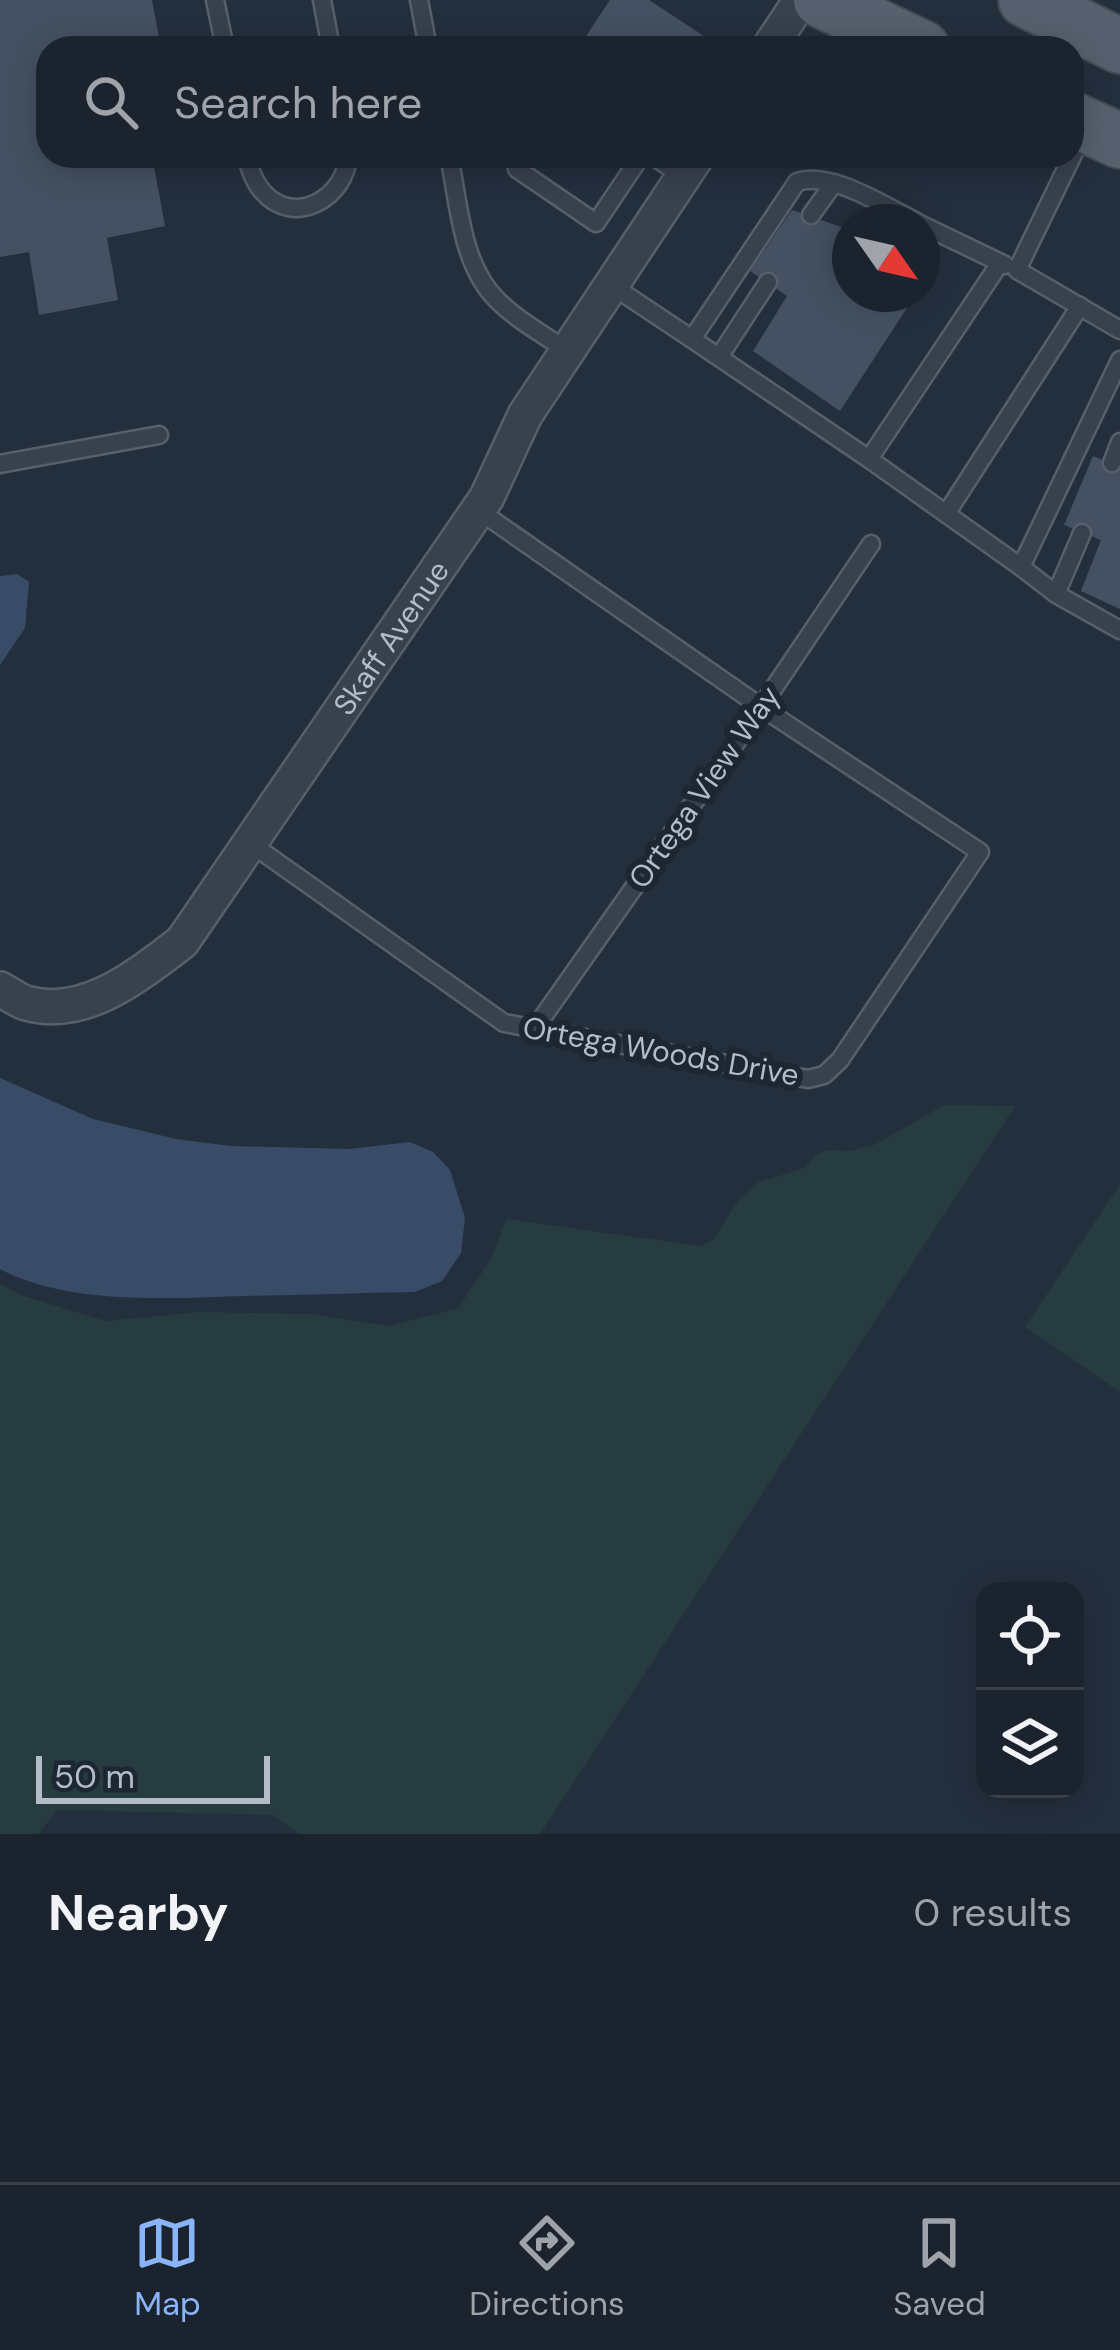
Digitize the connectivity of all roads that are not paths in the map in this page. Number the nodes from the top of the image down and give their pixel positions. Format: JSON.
{"nodes":[{"id":1,"x":215,"y":0,"type":"edge"},
{"id":2,"x":322,"y":0,"type":"edge"},
{"id":3,"x":419,"y":0,"type":"edge"},
{"id":4,"x":801,"y":0,"type":"edge"},
{"id":5,"x":821,"y":0,"type":"edge"},
{"id":6,"x":1026,"y":0,"type":"edge"},
{"id":7,"x":222,"y":36,"type":"edge"},
{"id":8,"x":329,"y":36,"type":"edge"},
{"id":9,"x":426,"y":36,"type":"edge"},
{"id":10,"x":777,"y":36,"type":"edge"},
{"id":11,"x":897,"y":36,"type":"edge"},
{"id":12,"x":1120,"y":46,"type":"edge"},
{"id":13,"x":250,"y":168,"type":"edge"},
{"id":14,"x":347,"y":168,"type":"edge"},
{"id":15,"x":451,"y":168,"type":"edge"},
{"id":16,"x":633,"y":168,"type":"edge"},
{"id":17,"x":690,"y":168,"type":"edge"},
{"id":18,"x":1069,"y":168,"type":"edge"},
{"id":19,"x":517,"y":169,"type":"dead end"},
{"id":20,"x":834,"y":183,"type":"junction"},
{"id":21,"x":879,"y":204,"type":"edge"},
{"id":22,"x":812,"y":215,"type":"dead end"},
{"id":23,"x":940,"y":233,"type":"edge"},
{"id":24,"x":1008,"y":267,"type":"junction"},
{"id":25,"x":767,"y":282,"type":"dead end"},
{"id":26,"x":611,"y":285,"type":"junction"},
{"id":27,"x":1080,"y":307,"type":"junction"},
{"id":28,"x":1120,"y":330,"type":"edge"},
{"id":29,"x":692,"y":339,"type":"junction"},
{"id":30,"x":568,"y":351,"type":"junction"},
{"id":31,"x":719,"y":357,"type":"junction"},
{"id":32,"x":1120,"y":360,"type":"edge"},
{"id":33,"x":159,"y":434,"type":"dead end"},
{"id":34,"x":1120,"y":442,"type":"edge"},
{"id":35,"x":869,"y":459,"type":"junction"},
{"id":36,"x":1112,"y":463,"type":"dead end"},
{"id":37,"x":0,"y":464,"type":"edge"},
{"id":38,"x":478,"y":511,"type":"junction"},
{"id":39,"x":946,"y":514,"type":"junction"},
{"id":40,"x":1082,"y":532,"type":"dead end"},
{"id":41,"x":871,"y":544,"type":"dead end"},
{"id":42,"x":1021,"y":567,"type":"junction"},
{"id":43,"x":1056,"y":594,"type":"junction"},
{"id":44,"x":1120,"y":630,"type":"edge"},
{"id":45,"x":761,"y":707,"type":"junction"},
{"id":46,"x":250,"y":843,"type":"junction"},
{"id":47,"x":0,"y":989,"type":"edge"},
{"id":48,"x":535,"y":1028,"type":"junction"}],
"edges":[{"from":1,"to":7,"type":"lane"},
{"from":2,"to":8,"type":"lane"},
{"from":3,"to":9,"type":"lane"},
{"from":4,"to":10,"type":"street"},
{"from":5,"to":11,"type":"main road"},
{"from":6,"to":12,"type":"main road"},
{"from":13,"to":14,"type":"lane"},
{"from":15,"to":30,"type":"lane"},
{"from":16,"to":19,"type":"lane"},
{"from":17,"to":26,"type":"street","name":"Skaff Avenue"},
{"from":18,"to":24,"type":"lane"},
{"from":20,"to":21,"type":"lane"},
{"from":20,"to":22,"type":"lane"},
{"from":20,"to":29,"type":"lane"},
{"from":23,"to":24,"type":"lane"},
{"from":24,"to":27,"type":"lane"},
{"from":24,"to":35,"type":"lane"},
{"from":25,"to":31,"type":"lane"},
{"from":26,"to":29,"type":"lane"},
{"from":26,"to":30,"type":"street","name":"Skaff Avenue"},
{"from":27,"to":28,"type":"lane"},
{"from":27,"to":39,"type":"lane"},
{"from":29,"to":31,"type":"lane"},
{"from":30,"to":38,"type":"street","name":"Skaff Avenue"},
{"from":31,"to":35,"type":"lane"},
{"from":32,"to":42,"type":"lane"},
{"from":33,"to":37,"type":"lane"},
{"from":34,"to":36,"type":"lane"},
{"from":35,"to":39,"type":"lane"},
{"from":38,"to":45,"type":"lane","name":"Ortega Woods Drive"},
{"from":38,"to":46,"type":"street","name":"Skaff Avenue"},
{"from":39,"to":42,"type":"lane"},
{"from":40,"to":43,"type":"lane"},
{"from":41,"to":45,"type":"lane","name":"Ortega View Way"},
{"from":42,"to":43,"type":"lane"},
{"from":43,"to":44,"type":"lane"},
{"from":45,"to":48,"type":"lane","name":"Ortega View Way"},
{"from":45,"to":48,"type":"lane","name":"Ortega Woods Drive"},
{"from":46,"to":47,"type":"street","name":"Skaff Avenue"},
{"from":46,"to":48,"type":"lane","name":"Ortega Woods Drive"}]}
